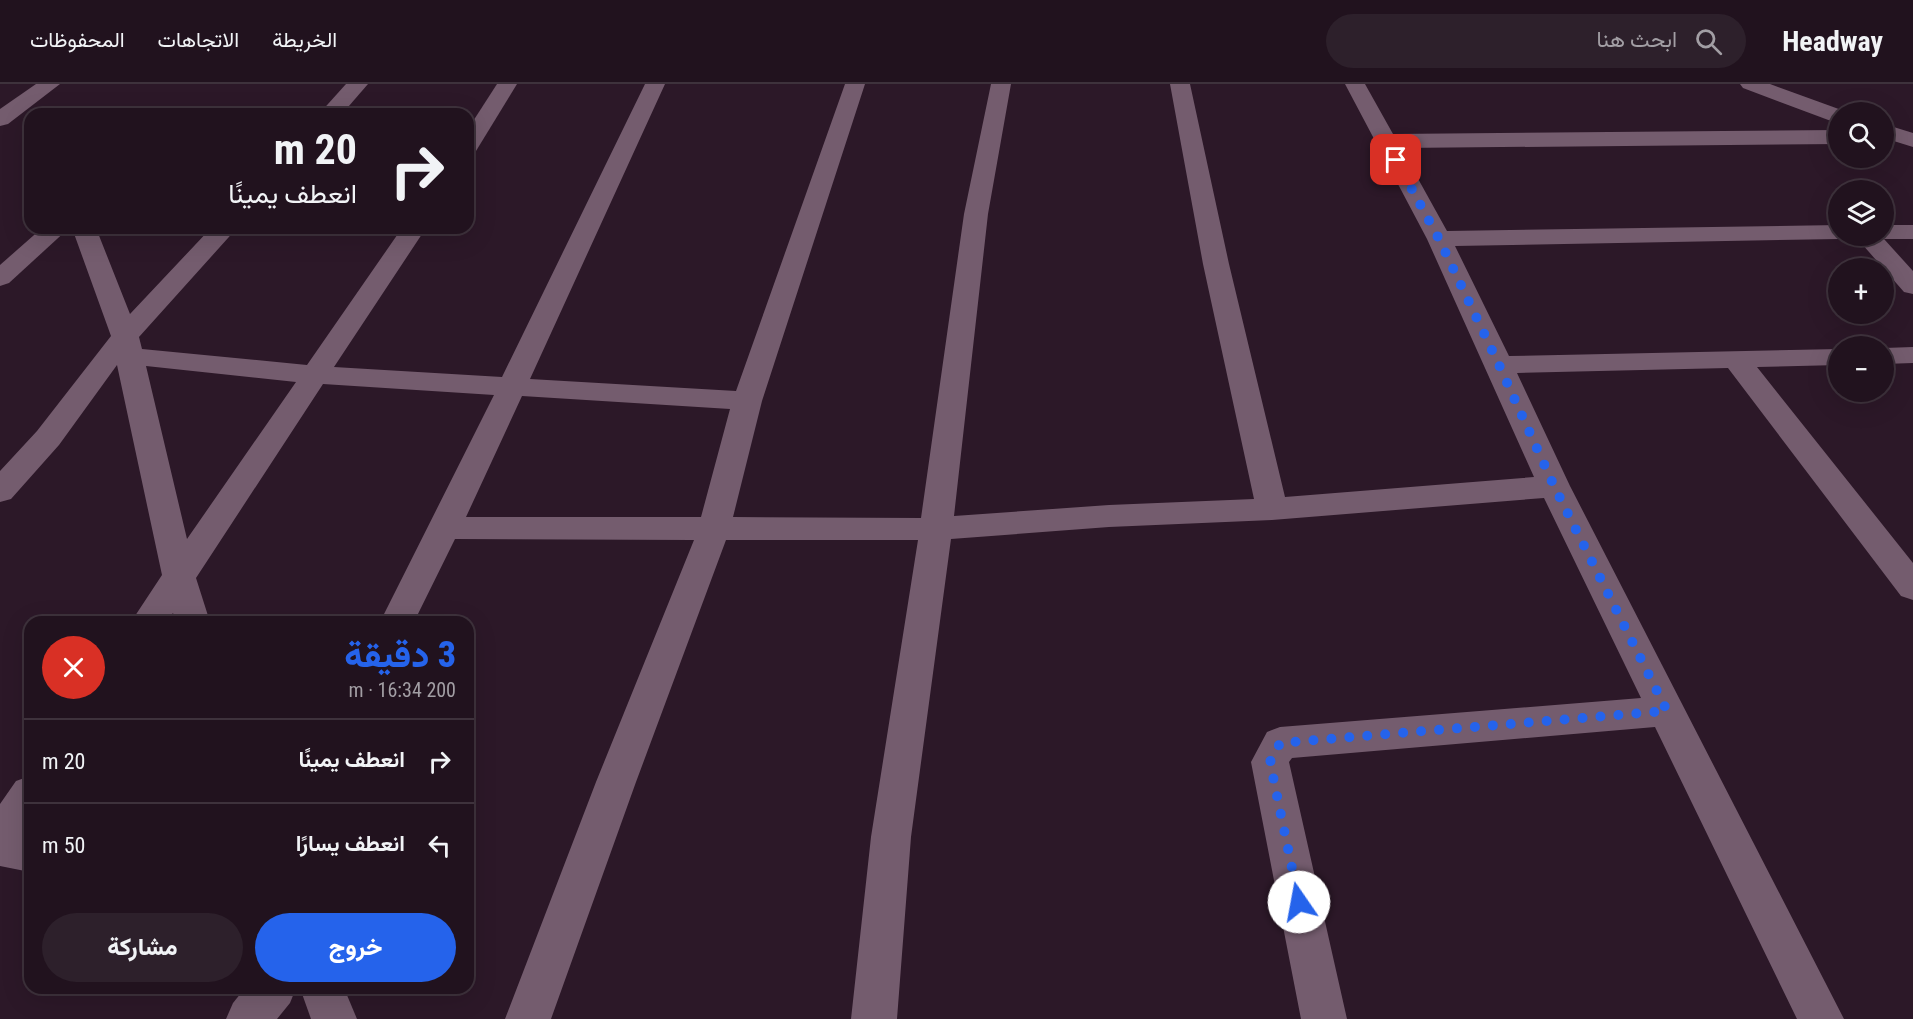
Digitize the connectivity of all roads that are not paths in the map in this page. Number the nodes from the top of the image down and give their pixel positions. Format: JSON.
{"nodes":[{"id":1,"x":358,"y":84,"type":"edge"},
{"id":2,"x":507,"y":84,"type":"edge"},
{"id":3,"x":655,"y":84,"type":"edge"},
{"id":4,"x":855,"y":84,"type":"edge"},
{"id":5,"x":1001,"y":84,"type":"edge"},
{"id":6,"x":1180,"y":84,"type":"edge"},
{"id":7,"x":1355,"y":84,"type":"edge"},
{"id":8,"x":1750,"y":84,"type":"edge"},
{"id":9,"x":37,"y":87,"type":"edge"},
{"id":10,"x":41,"y":108,"type":"edge"},
{"id":11,"x":336,"y":108,"type":"edge"},
{"id":12,"x":1828,"y":112,"type":"edge"},
{"id":13,"x":0,"y":119,"type":"edge"},
{"id":14,"x":1894,"y":135,"type":"edge"},
{"id":15,"x":474,"y":136,"type":"edge"},
{"id":16,"x":1828,"y":137,"type":"edge"},
{"id":17,"x":1913,"y":140,"type":"edge"},
{"id":18,"x":1386,"y":141,"type":"junction"},
{"id":19,"x":1828,"y":232,"type":"edge"},
{"id":20,"x":1894,"y":232,"type":"edge"},
{"id":21,"x":1913,"y":232,"type":"edge"},
{"id":22,"x":49,"y":234,"type":"edge"},
{"id":23,"x":86,"y":234,"type":"edge"},
{"id":24,"x":220,"y":234,"type":"edge"},
{"id":25,"x":410,"y":234,"type":"edge"},
{"id":26,"x":1439,"y":239,"type":"junction"},
{"id":27,"x":1876,"y":246,"type":"edge"},
{"id":28,"x":5,"y":268,"type":"edge"},
{"id":29,"x":1913,"y":286,"type":"edge"},
{"id":30,"x":128,"y":346,"type":"junction"},
{"id":31,"x":1894,"y":356,"type":"edge"},
{"id":32,"x":1913,"y":356,"type":"edge"},
{"id":33,"x":1828,"y":357,"type":"edge"},
{"id":34,"x":1736,"y":359,"type":"junction"},
{"id":35,"x":1499,"y":365,"type":"junction"},
{"id":36,"x":317,"y":375,"type":"junction"},
{"id":37,"x":510,"y":387,"type":"junction"},
{"id":38,"x":747,"y":401,"type":"junction"},
{"id":39,"x":1554,"y":486,"type":"junction"},
{"id":40,"x":0,"y":491,"type":"edge"},
{"id":41,"x":1272,"y":508,"type":"junction"},
{"id":42,"x":445,"y":528,"type":"junction"},
{"id":43,"x":936,"y":529,"type":"junction"},
{"id":44,"x":714,"y":530,"type":"junction"},
{"id":45,"x":179,"y":578,"type":"junction"},
{"id":46,"x":1913,"y":587,"type":"edge"},
{"id":47,"x":152,"y":616,"type":"edge"},
{"id":48,"x":191,"y":616,"type":"edge"},
{"id":49,"x":400,"y":616,"type":"edge"},
{"id":50,"x":1667,"y":711,"type":"junction"},
{"id":51,"x":24,"y":802,"type":"edge"},
{"id":52,"x":0,"y":836,"type":"edge"},
{"id":53,"x":0,"y":848,"type":"edge"},
{"id":54,"x":24,"y":853,"type":"edge"},
{"id":55,"x":269,"y":994,"type":"edge"},
{"id":56,"x":324,"y":994,"type":"edge"},
{"id":57,"x":249,"y":1019,"type":"edge"},
{"id":58,"x":334,"y":1019,"type":"edge"},
{"id":59,"x":528,"y":1019,"type":"edge"},
{"id":60,"x":874,"y":1019,"type":"edge"},
{"id":61,"x":1324,"y":1019,"type":"edge"},
{"id":62,"x":1821,"y":1019,"type":"edge"}],
"edges":[{"from":1,"to":11,"type":"street"},
{"from":2,"to":15,"type":"street"},
{"from":3,"to":37,"type":"street"},
{"from":4,"to":38,"type":"street"},
{"from":5,"to":43,"type":"street"},
{"from":6,"to":41,"type":"street"},
{"from":7,"to":18,"type":"street"},
{"from":8,"to":12,"type":"street"},
{"from":9,"to":10,"type":"street"},
{"from":9,"to":13,"type":"street"},
{"from":14,"to":17,"type":"street"},
{"from":16,"to":18,"type":"street"},
{"from":18,"to":26,"type":"street"},
{"from":19,"to":26,"type":"street"},
{"from":20,"to":21,"type":"street"},
{"from":22,"to":28,"type":"street"},
{"from":23,"to":30,"type":"street"},
{"from":24,"to":30,"type":"street"},
{"from":25,"to":36,"type":"street"},
{"from":26,"to":35,"type":"street"},
{"from":27,"to":29,"type":"street"},
{"from":30,"to":36,"type":"street"},
{"from":30,"to":40,"type":"street"},
{"from":30,"to":45,"type":"street"},
{"from":31,"to":32,"type":"street"},
{"from":33,"to":34,"type":"street"},
{"from":34,"to":35,"type":"street"},
{"from":34,"to":46,"type":"street"},
{"from":35,"to":39,"type":"street"},
{"from":36,"to":37,"type":"street"},
{"from":36,"to":45,"type":"street"},
{"from":37,"to":38,"type":"street"},
{"from":37,"to":42,"type":"street"},
{"from":38,"to":44,"type":"street"},
{"from":39,"to":41,"type":"street"},
{"from":39,"to":50,"type":"street"},
{"from":41,"to":43,"type":"street"},
{"from":42,"to":44,"type":"street"},
{"from":42,"to":49,"type":"street"},
{"from":43,"to":44,"type":"street"},
{"from":43,"to":60,"type":"street"},
{"from":44,"to":59,"type":"street"},
{"from":45,"to":47,"type":"street"},
{"from":45,"to":48,"type":"street"},
{"from":50,"to":61,"type":"street"},
{"from":50,"to":62,"type":"street"},
{"from":51,"to":52,"type":"street"},
{"from":53,"to":54,"type":"street"},
{"from":55,"to":57,"type":"street"},
{"from":56,"to":58,"type":"street"}]}
